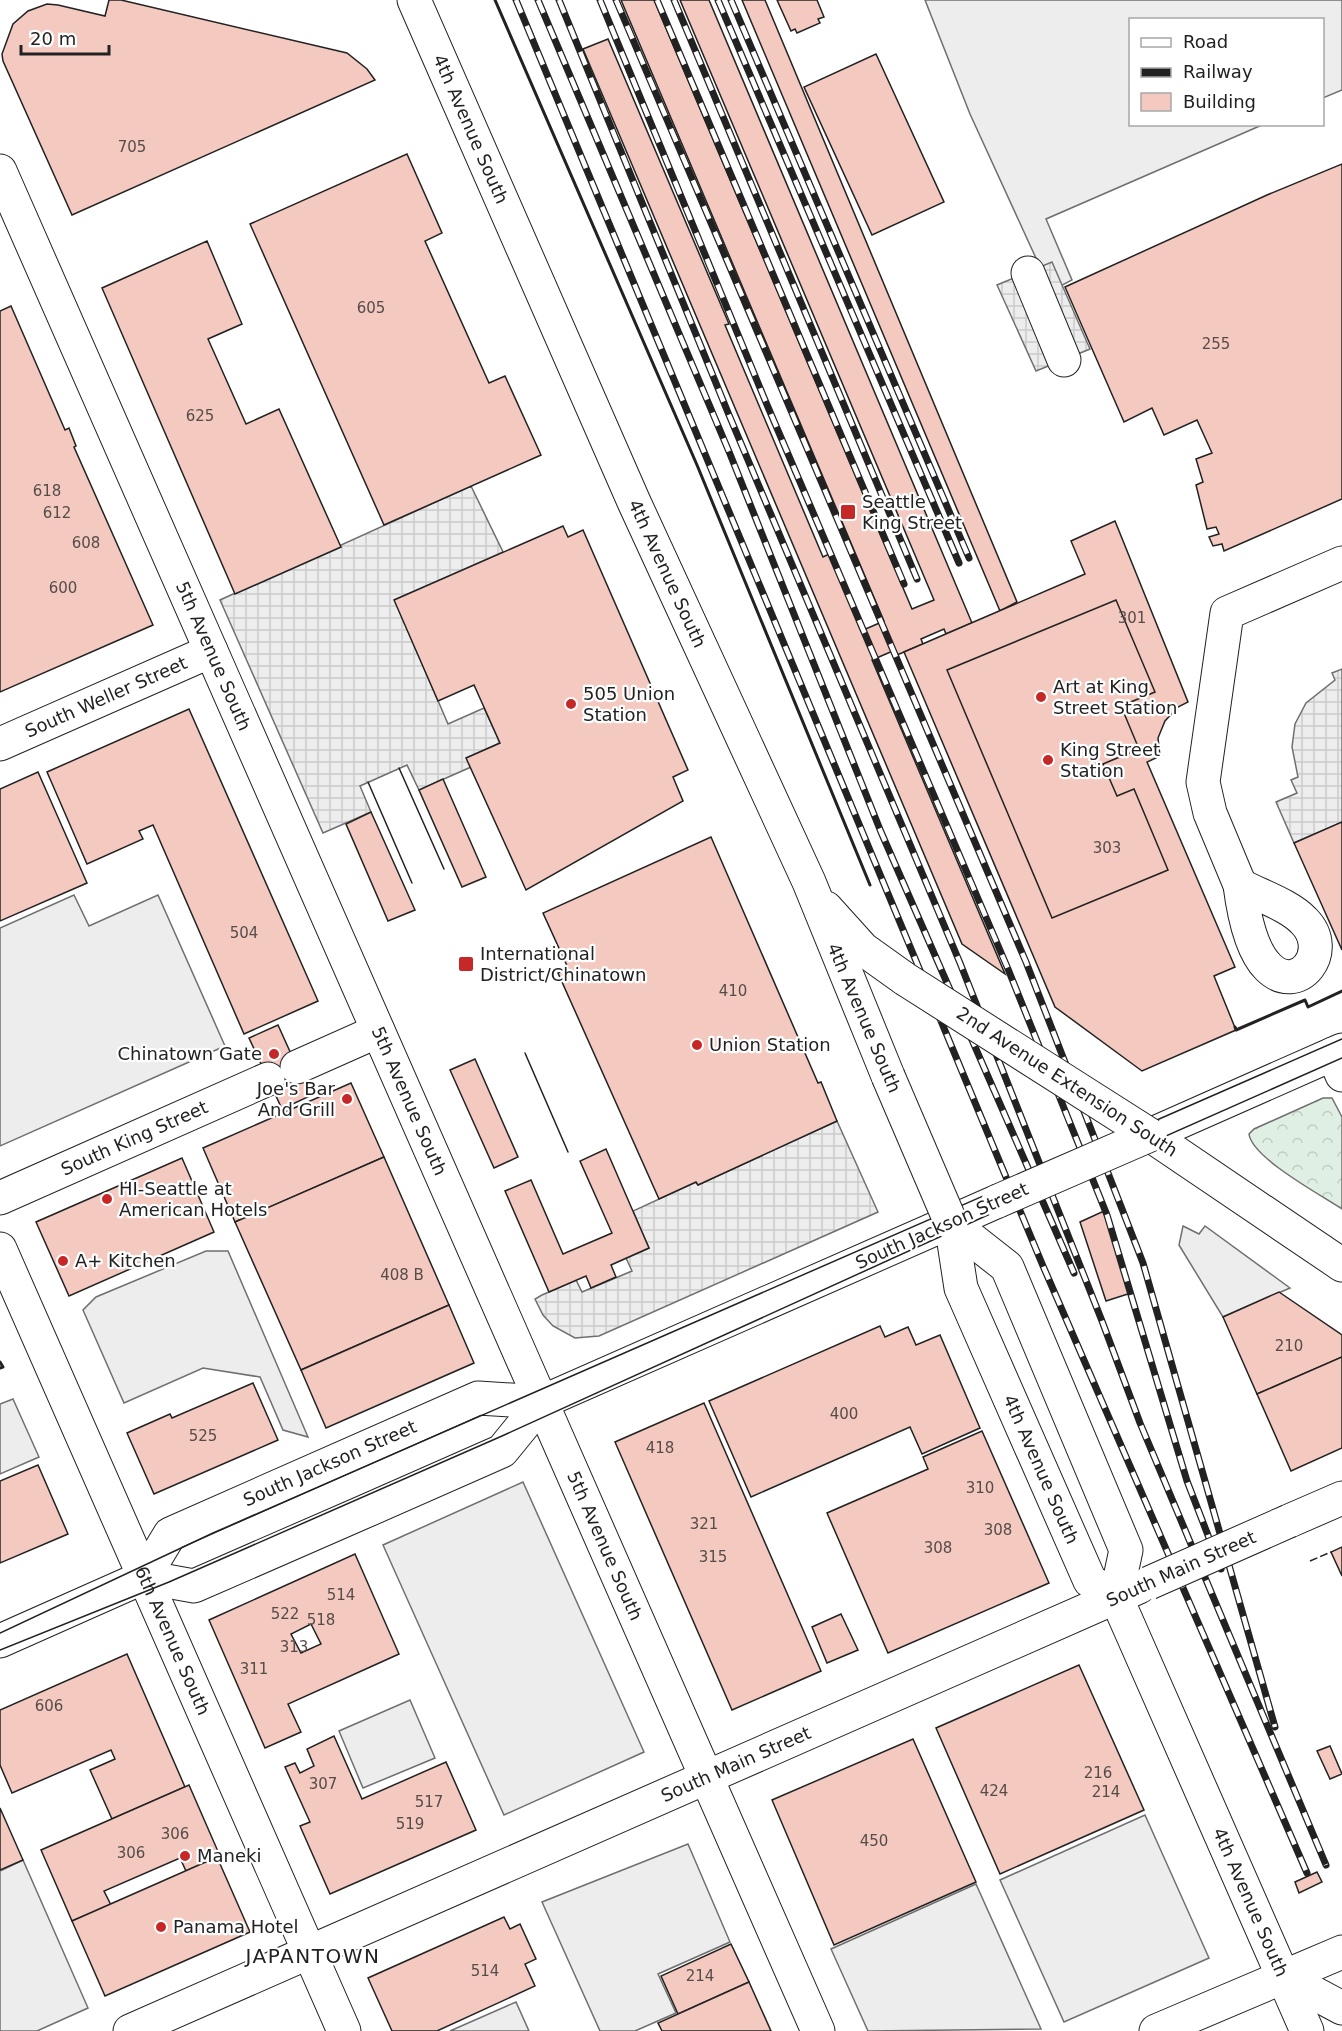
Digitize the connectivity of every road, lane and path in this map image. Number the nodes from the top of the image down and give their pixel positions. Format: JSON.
{"nodes":[{"id":1,"x":414,"y":0,"type":"edge"},
{"id":2,"x":0,"y":171,"type":"edge"},
{"id":3,"x":1028,"y":273,"type":"dead end"},
{"id":4,"x":1064,"y":360,"type":"dead end"},
{"id":5,"x":1342,"y":563,"type":"edge"},
{"id":6,"x":211,"y":651,"type":"junction"},
{"id":7,"x":0,"y":744,"type":"edge"},
{"id":8,"x":809,"y":882,"type":"junction"},
{"id":9,"x":1240,"y":885,"type":"dead end"},
{"id":10,"x":378,"y":1031,"type":"junction"},
{"id":11,"x":1339,"y":1060,"type":"edge"},
{"id":12,"x":1150,"y":1135,"type":"junction"},
{"id":13,"x":0,"y":1197,"type":"edge"},
{"id":14,"x":951,"y":1222,"type":"junction"},
{"id":15,"x":0,"y":1249,"type":"edge"},
{"id":16,"x":1342,"y":1265,"type":"edge"},
{"id":17,"x":542,"y":1402,"type":"junction"},
{"id":18,"x":1342,"y":1498,"type":"edge"},
{"id":19,"x":144,"y":1577,"type":"junction"},
{"id":20,"x":1116,"y":1597,"type":"junction"},
{"id":21,"x":0,"y":1641,"type":"edge"},
{"id":22,"x":707,"y":1778,"type":"junction"},
{"id":23,"x":309,"y":1952,"type":"junction"},
{"id":24,"x":1342,"y":1952,"type":"edge"},
{"id":25,"x":1284,"y":1977,"type":"junction"},
{"id":26,"x":1342,"y":2008,"type":"edge"},
{"id":27,"x":130,"y":2031,"type":"edge"},
{"id":28,"x":344,"y":2031,"type":"edge"},
{"id":29,"x":818,"y":2031,"type":"edge"},
{"id":30,"x":1156,"y":2031,"type":"edge"},
{"id":31,"x":1307,"y":2031,"type":"edge"}],
"edges":[{"from":1,"to":8,"type":"main road","name":"4th Avenue South"},
{"from":2,"to":6,"type":"main road","name":"5th Avenue South"},
{"from":3,"to":4,"type":"main road"},
{"from":5,"to":9,"type":"main road"},
{"from":6,"to":7,"type":"main road","name":"South Weller Street"},
{"from":6,"to":10,"type":"main road","name":"5th Avenue South"},
{"from":8,"to":12,"type":"main road","name":"2nd Avenue Extension South","bridge":true},
{"from":8,"to":14,"type":"main road","name":"4th Avenue South","bridge":true},
{"from":10,"to":13,"type":"main road","name":"South King Street"},
{"from":10,"to":17,"type":"main road","name":"5th Avenue South"},
{"from":11,"to":12,"type":"main road","name":"South Jackson Street"},
{"from":12,"to":14,"type":"main road","name":"South Jackson Street","bridge":true},
{"from":12,"to":16,"type":"main road","name":"2nd Avenue Extension South"},
{"from":14,"to":17,"type":"main road","name":"South Jackson Street"},
{"from":14,"to":20,"type":"main road","name":"4th Avenue South"},
{"from":14,"to":20,"type":"main road"},
{"from":15,"to":19,"type":"main road","name":"6th Avenue South"},
{"from":17,"to":19,"type":"main road","name":"South Jackson Street"},
{"from":17,"to":19,"type":"main road","name":"South Jackson Street"},
{"from":17,"to":22,"type":"main road","name":"5th Avenue South"},
{"from":18,"to":20,"type":"main road","name":"South Main Street","bridge":true},
{"from":19,"to":21,"type":"main road"},
{"from":19,"to":23,"type":"main road","name":"6th Avenue South"},
{"from":20,"to":22,"type":"main road","name":"South Main Street"},
{"from":20,"to":25,"type":"main road","name":"4th Avenue South"},
{"from":22,"to":23,"type":"main road","name":"South Main Street"},
{"from":22,"to":29,"type":"main road","name":"5th Avenue South"},
{"from":23,"to":27,"type":"main road","name":"South Main Street"},
{"from":23,"to":28,"type":"main road","name":"6th Avenue South"},
{"from":24,"to":25,"type":"main road"},
{"from":25,"to":26,"type":"main road"},
{"from":25,"to":30,"type":"main road"},
{"from":25,"to":31,"type":"main road","name":"4th Avenue South"}]}
